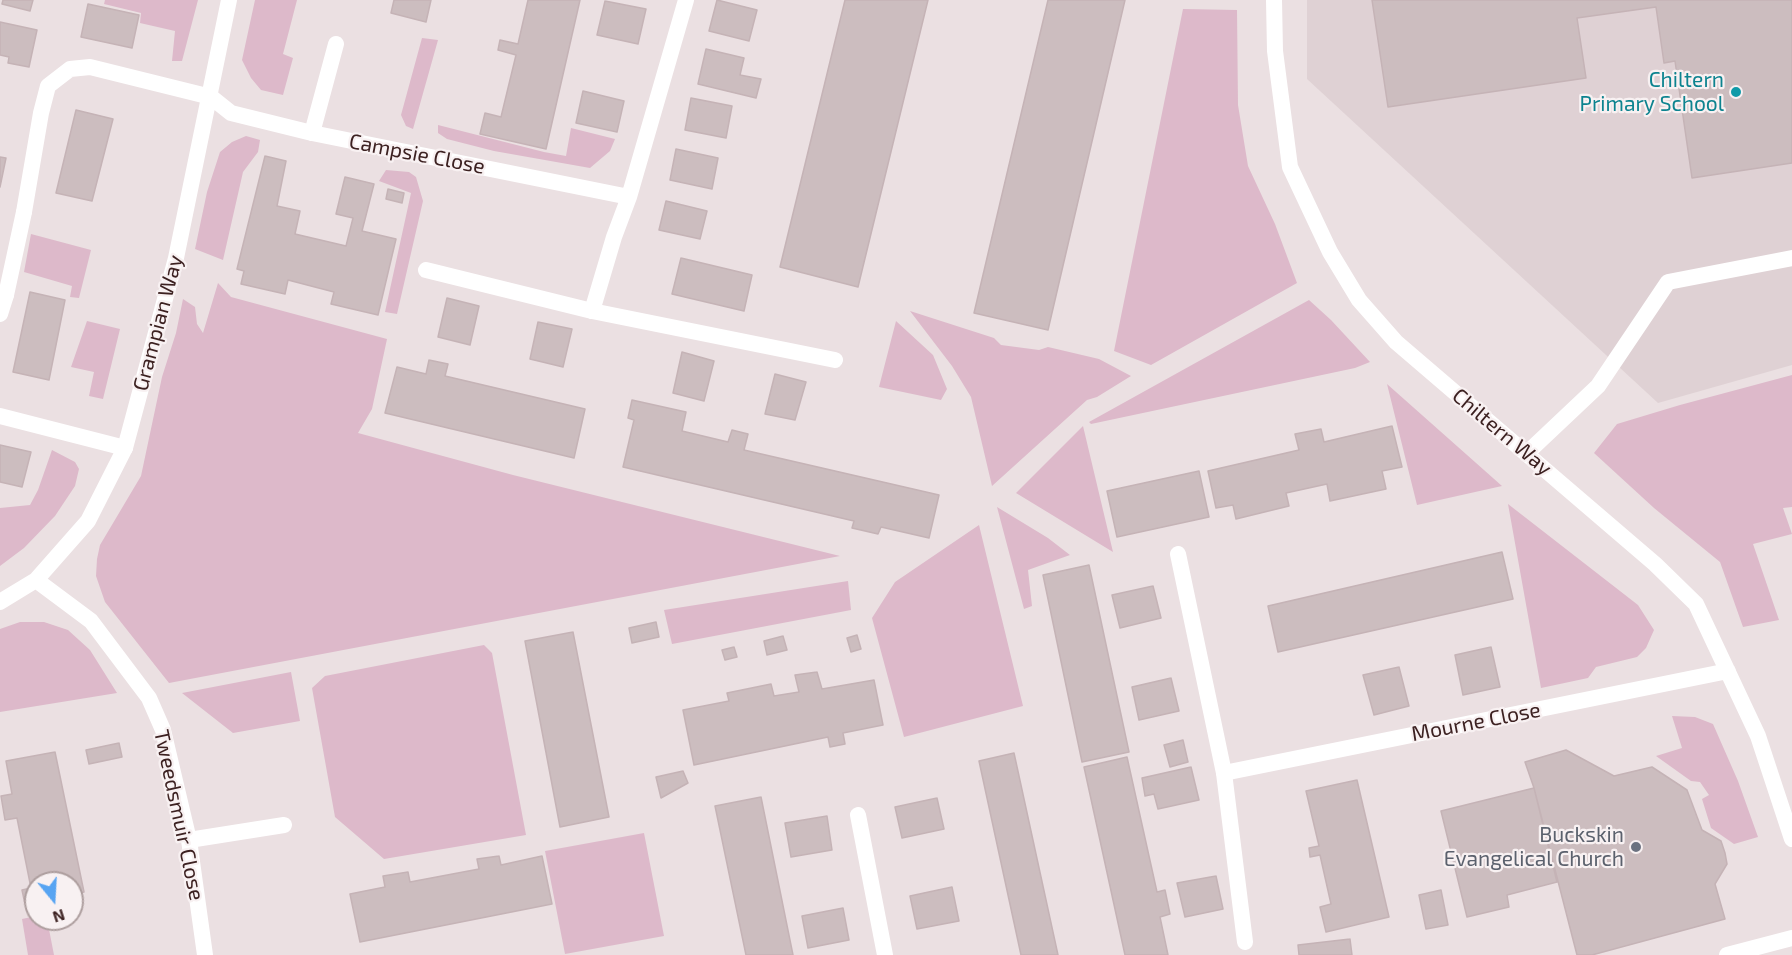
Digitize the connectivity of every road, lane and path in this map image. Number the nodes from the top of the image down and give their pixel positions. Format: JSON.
{"nodes":[{"id":1,"x":229,"y":0,"type":"edge"},
{"id":2,"x":686,"y":0,"type":"edge"},
{"id":3,"x":1274,"y":0,"type":"edge"},
{"id":4,"x":336,"y":44,"type":"dead end"},
{"id":5,"x":211,"y":97,"type":"junction"},
{"id":6,"x":312,"y":133,"type":"junction"},
{"id":7,"x":629,"y":196,"type":"junction"},
{"id":8,"x":1792,"y":258,"type":"edge"},
{"id":9,"x":426,"y":270,"type":"dead end"},
{"id":10,"x":592,"y":311,"type":"junction"},
{"id":11,"x":0,"y":314,"type":"edge"},
{"id":12,"x":835,"y":360,"type":"dead end"},
{"id":13,"x":0,"y":416,"type":"edge"},
{"id":14,"x":125,"y":448,"type":"junction"},
{"id":15,"x":1527,"y":453,"type":"junction"},
{"id":16,"x":1178,"y":554,"type":"dead end"},
{"id":17,"x":36,"y":580,"type":"junction"},
{"id":18,"x":0,"y":602,"type":"edge"},
{"id":19,"x":1728,"y":671,"type":"junction"},
{"id":20,"x":1224,"y":773,"type":"junction"},
{"id":21,"x":858,"y":815,"type":"dead end"},
{"id":22,"x":284,"y":825,"type":"dead end"},
{"id":23,"x":1792,"y":839,"type":"edge"},
{"id":24,"x":189,"y":840,"type":"junction"},
{"id":25,"x":1792,"y":938,"type":"edge"},
{"id":26,"x":1245,"y":942,"type":"dead end"},
{"id":27,"x":1734,"y":954,"type":"edge"},
{"id":28,"x":205,"y":955,"type":"edge"},
{"id":29,"x":885,"y":955,"type":"edge"}],
"edges":[{"from":1,"to":5,"type":"street","name":"Grampian Way"},
{"from":2,"to":7,"type":"street"},
{"from":3,"to":15,"type":"street","name":"Chiltern Way"},
{"from":4,"to":6,"type":"street"},
{"from":5,"to":6,"type":"street","name":"Campsie Close"},
{"from":5,"to":11,"type":"street"},
{"from":5,"to":14,"type":"street","name":"Grampian Way"},
{"from":6,"to":7,"type":"street","name":"Campsie Close"},
{"from":7,"to":10,"type":"street"},
{"from":8,"to":15,"type":"street"},
{"from":9,"to":10,"type":"street"},
{"from":10,"to":12,"type":"street"},
{"from":13,"to":14,"type":"street"},
{"from":14,"to":17,"type":"street","name":"Grampian Way"},
{"from":15,"to":19,"type":"street","name":"Chiltern Way"},
{"from":16,"to":20,"type":"street"},
{"from":17,"to":18,"type":"street","name":"Grampian Way"},
{"from":17,"to":24,"type":"street","name":"Tweedsmuir Close"},
{"from":19,"to":20,"type":"street","name":"Mourne Close"},
{"from":19,"to":23,"type":"street","name":"Chiltern Way"},
{"from":20,"to":26,"type":"street"},
{"from":21,"to":29,"type":"street"},
{"from":22,"to":24,"type":"street"},
{"from":24,"to":28,"type":"street","name":"Tweedsmuir Close"},
{"from":25,"to":27,"type":"street"}]}
